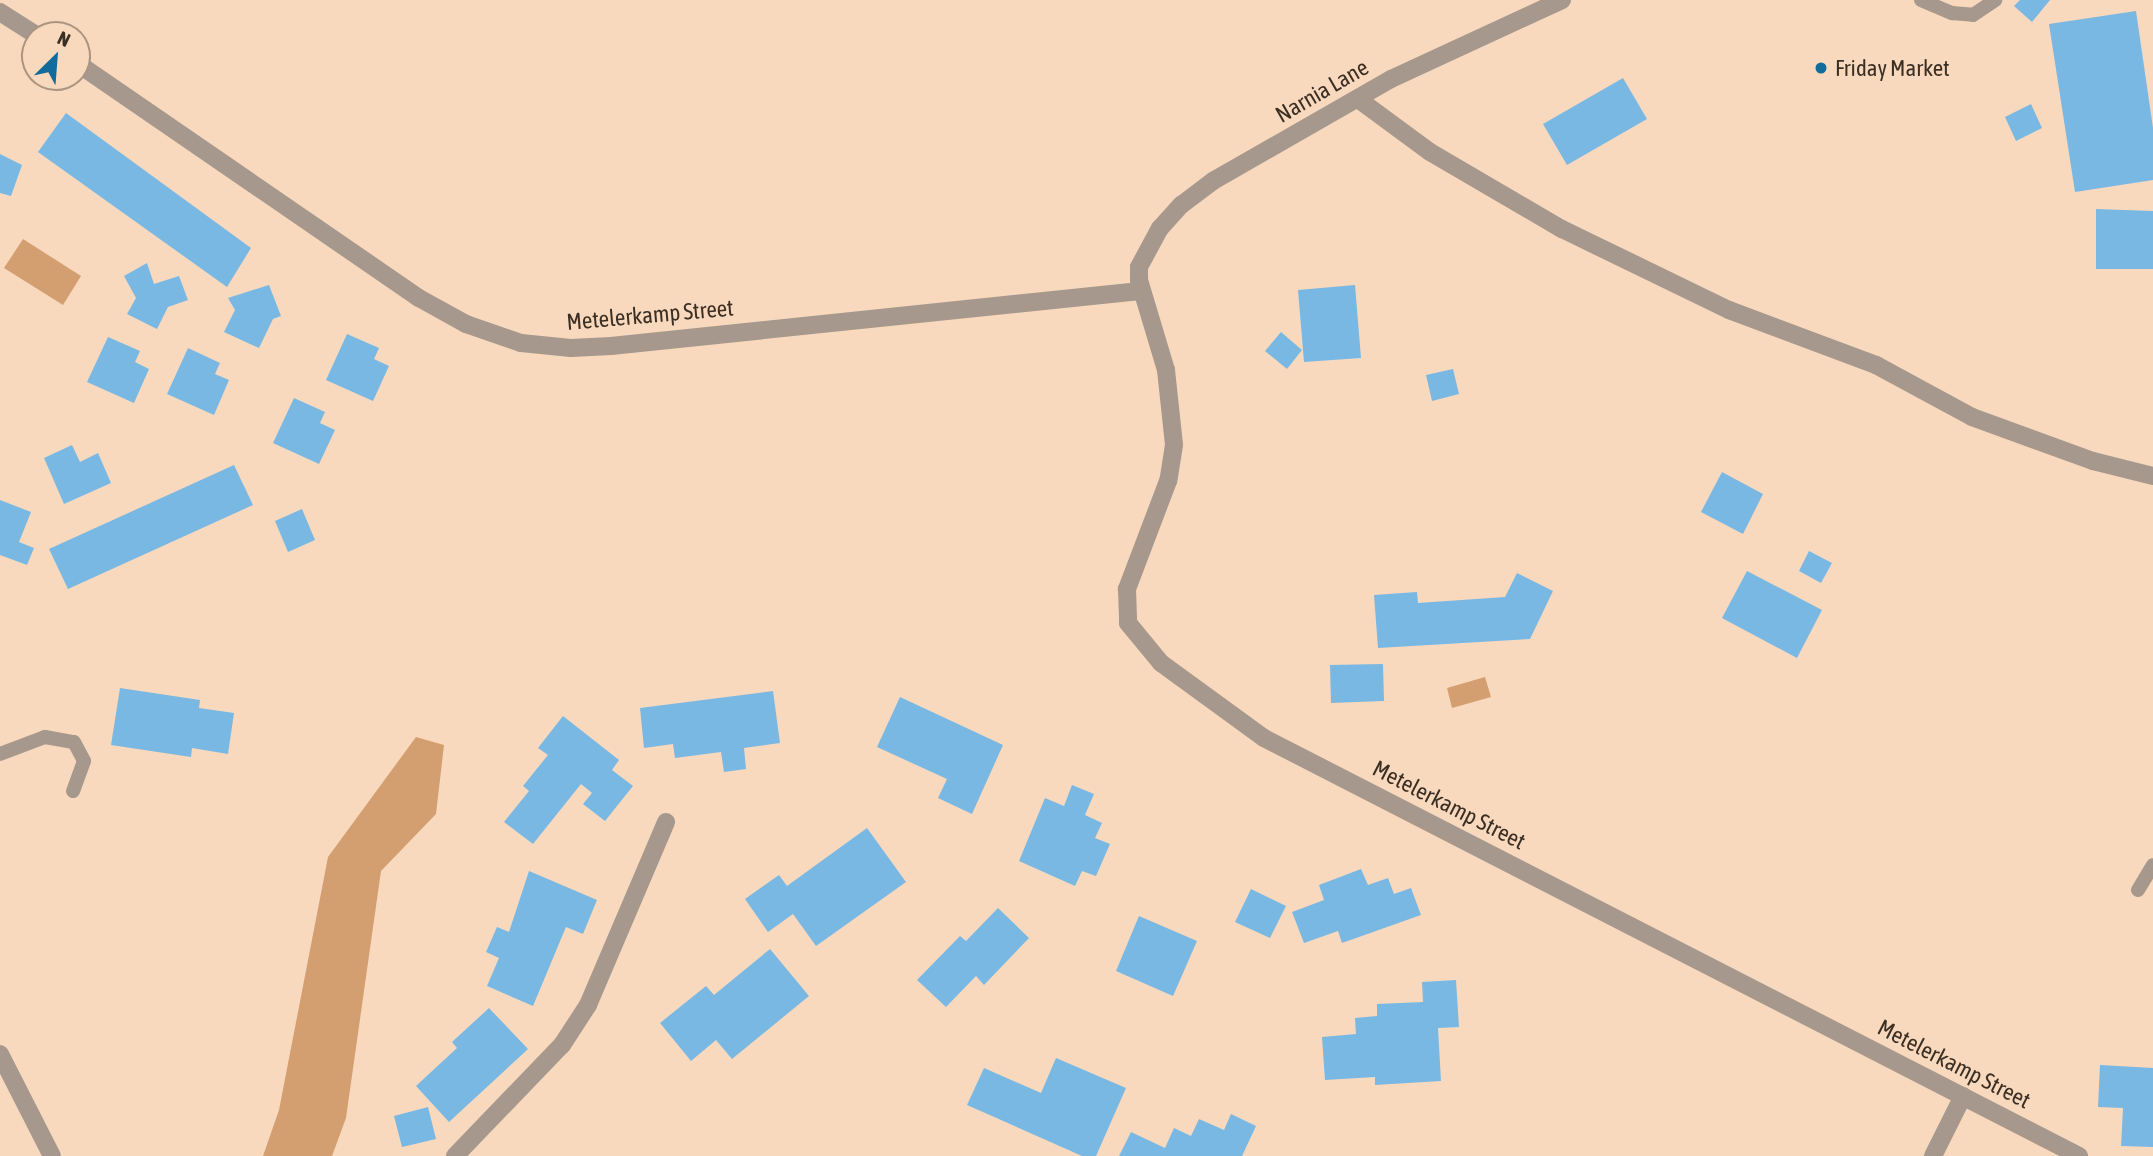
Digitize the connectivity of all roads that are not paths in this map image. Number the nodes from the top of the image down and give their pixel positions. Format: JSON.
{"nodes":[{"id":1,"x":1562,"y":0,"type":"edge"},
{"id":2,"x":1922,"y":0,"type":"edge"},
{"id":3,"x":1995,"y":0,"type":"edge"},
{"id":4,"x":0,"y":12,"type":"edge"},
{"id":5,"x":21,"y":25,"type":"edge"},
{"id":6,"x":91,"y":73,"type":"edge"},
{"id":7,"x":1358,"y":99,"type":"junction"},
{"id":8,"x":1139,"y":267,"type":"joint"},
{"id":9,"x":1140,"y":291,"type":"junction"},
{"id":10,"x":2153,"y":476,"type":"edge"},
{"id":11,"x":0,"y":754,"type":"edge"},
{"id":12,"x":73,"y":791,"type":"dead end"},
{"id":13,"x":666,"y":822,"type":"dead end"},
{"id":14,"x":2153,"y":865,"type":"edge"},
{"id":15,"x":2138,"y":890,"type":"dead end"},
{"id":16,"x":0,"y":1054,"type":"edge"},
{"id":17,"x":1963,"y":1096,"type":"junction"},
{"id":18,"x":52,"y":1156,"type":"edge"},
{"id":19,"x":455,"y":1156,"type":"edge"},
{"id":20,"x":1933,"y":1156,"type":"edge"},
{"id":21,"x":2078,"y":1156,"type":"edge"}],
"edges":[{"from":1,"to":7,"type":"street","name":"Narnia Lane"},
{"from":2,"to":3,"type":"lane"},
{"from":4,"to":5,"type":"street"},
{"from":6,"to":9,"type":"street","name":"Metelerkamp Street"},
{"from":7,"to":8,"type":"street","name":"Narnia Lane"},
{"from":7,"to":10,"type":"street"},
{"from":8,"to":9,"type":"street","name":"Metelerkamp Street"},
{"from":9,"to":17,"type":"street","name":"Metelerkamp Street"},
{"from":11,"to":12,"type":"lane"},
{"from":13,"to":19,"type":"street"},
{"from":14,"to":15,"type":"lane"},
{"from":16,"to":18,"type":"street"},
{"from":17,"to":20,"type":"street"},
{"from":17,"to":21,"type":"street","name":"Metelerkamp Street"}]}
